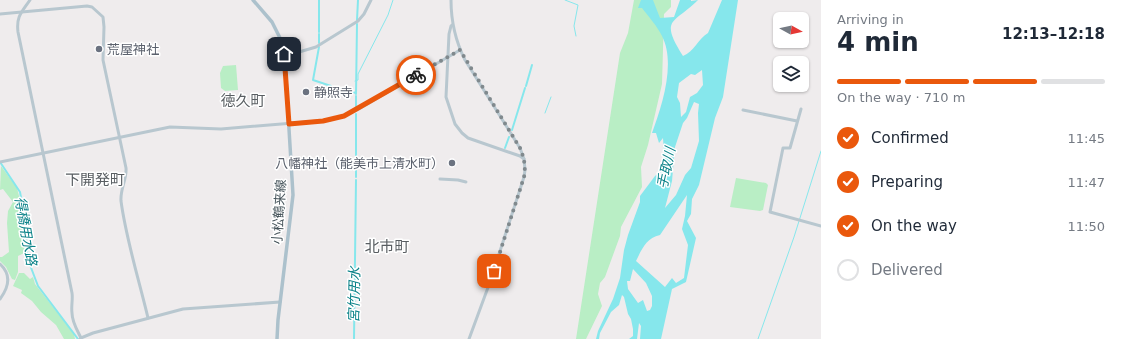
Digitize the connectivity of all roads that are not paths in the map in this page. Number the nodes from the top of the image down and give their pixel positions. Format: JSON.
{"nodes":[{"id":1,"x":30,"y":0,"type":"edge"},
{"id":2,"x":254,"y":0,"type":"edge"},
{"id":3,"x":371,"y":0,"type":"edge"},
{"id":4,"x":451,"y":0,"type":"edge"},
{"id":5,"x":21,"y":12,"type":"junction"},
{"id":6,"x":1,"y":13,"type":"edge"},
{"id":7,"x":452,"y":25,"type":"junction"},
{"id":8,"x":460,"y":50,"type":"junction"},
{"id":9,"x":283,"y":51,"type":"junction"},
{"id":10,"x":447,"y":58,"type":"junction"},
{"id":11,"x":801,"y":109,"type":"dead end"},
{"id":12,"x":743,"y":110,"type":"dead end"},
{"id":13,"x":797,"y":121,"type":"junction"},
{"id":14,"x":289,"y":124,"type":"junction"},
{"id":15,"x":120,"y":137,"type":"junction"},
{"id":16,"x":42,"y":153,"type":"junction"},
{"id":17,"x":525,"y":159,"type":"junction"},
{"id":18,"x":0,"y":161,"type":"edge"},
{"id":19,"x":440,"y":179,"type":"dead end"},
{"id":20,"x":466,"y":182,"type":"dead end"},
{"id":21,"x":821,"y":226,"type":"edge"},
{"id":22,"x":0,"y":264,"type":"edge"},
{"id":23,"x":0,"y":299,"type":"edge"},
{"id":24,"x":280,"y":302,"type":"junction"},
{"id":25,"x":148,"y":318,"type":"junction"},
{"id":26,"x":81,"y":338,"type":"edge"},
{"id":27,"x":277,"y":339,"type":"edge"},
{"id":28,"x":469,"y":339,"type":"edge"}],
"edges":[{"from":1,"to":5,"type":"street"},
{"from":2,"to":9,"type":"main road","name":"小松鶴来線"},
{"from":3,"to":9,"type":"street"},
{"from":4,"to":7,"type":"street"},
{"from":5,"to":6,"type":"street"},
{"from":5,"to":15,"type":"street"},
{"from":5,"to":16,"type":"street"},
{"from":7,"to":8,"type":"street"},
{"from":7,"to":10,"type":"street"},
{"from":8,"to":10,"type":"street"},
{"from":8,"to":17,"type":"street"},
{"from":9,"to":14,"type":"main road","name":"小松鶴来線"},
{"from":10,"to":14,"type":"street"},
{"from":10,"to":17,"type":"street"},
{"from":11,"to":13,"type":"street"},
{"from":12,"to":13,"type":"street"},
{"from":13,"to":21,"type":"street"},
{"from":14,"to":15,"type":"street"},
{"from":14,"to":24,"type":"main road","name":"小松鶴来線"},
{"from":15,"to":16,"type":"street"},
{"from":15,"to":25,"type":"street"},
{"from":16,"to":18,"type":"street"},
{"from":16,"to":26,"type":"street"},
{"from":17,"to":28,"type":"street"},
{"from":19,"to":20,"type":"street"},
{"from":22,"to":23,"type":"street"},
{"from":24,"to":25,"type":"street"},
{"from":24,"to":27,"type":"main road","name":"小松鶴来線"},
{"from":25,"to":26,"type":"street"}]}
